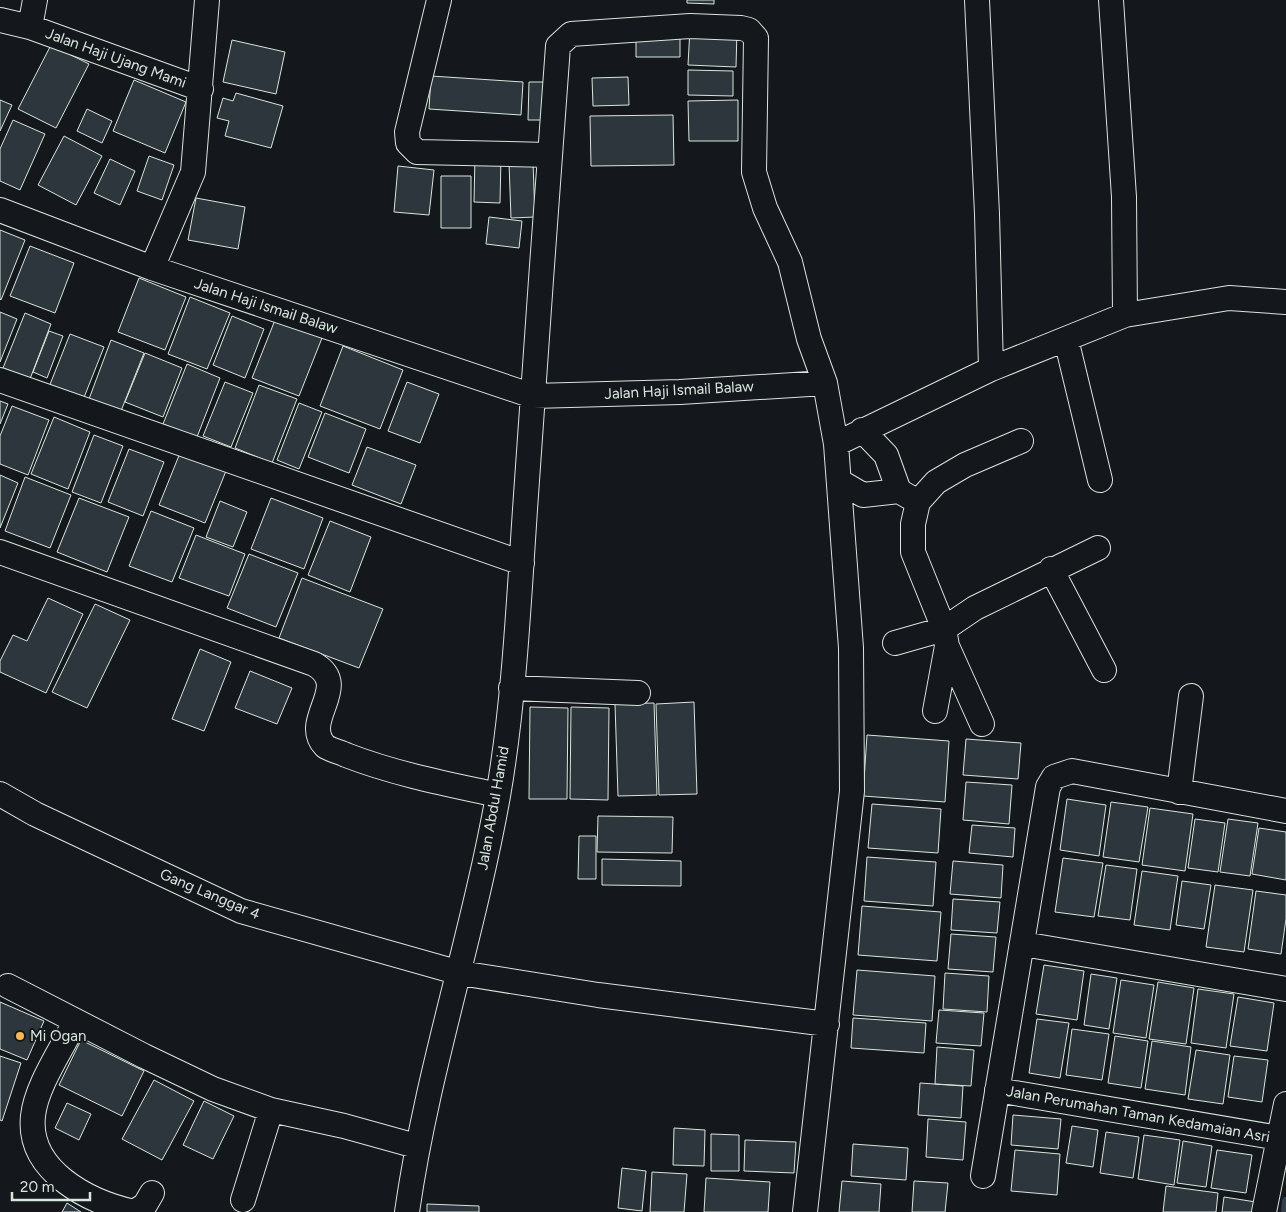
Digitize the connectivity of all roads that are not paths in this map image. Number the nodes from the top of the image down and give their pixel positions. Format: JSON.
{"nodes":[{"id":1,"x":35,"y":0,"type":"edge"},
{"id":2,"x":207,"y":0,"type":"edge"},
{"id":3,"x":439,"y":0,"type":"edge"},
{"id":4,"x":977,"y":0,"type":"edge"},
{"id":5,"x":1111,"y":0,"type":"edge"},
{"id":6,"x":0,"y":20,"type":"edge"},
{"id":7,"x":30,"y":27,"type":"junction"},
{"id":8,"x":201,"y":89,"type":"junction"},
{"id":9,"x":549,"y":155,"type":"junction"},
{"id":10,"x":0,"y":210,"type":"edge"},
{"id":11,"x":152,"y":268,"type":"junction"},
{"id":12,"x":1286,"y":302,"type":"edge"},
{"id":13,"x":1125,"y":315,"type":"junction"},
{"id":14,"x":1066,"y":340,"type":"junction"},
{"id":15,"x":991,"y":369,"type":"junction"},
{"id":16,"x":0,"y":380,"type":"edge"},
{"id":17,"x":825,"y":383,"type":"junction"},
{"id":18,"x":533,"y":396,"type":"junction"},
{"id":19,"x":862,"y":430,"type":"junction"},
{"id":20,"x":1021,"y":441,"type":"dead end"},
{"id":21,"x":836,"y":444,"type":"junction"},
{"id":22,"x":1100,"y":480,"type":"dead end"},
{"id":23,"x":839,"y":481,"type":"junction"},
{"id":24,"x":908,"y":496,"type":"junction"},
{"id":25,"x":1098,"y":548,"type":"dead end"},
{"id":26,"x":0,"y":552,"type":"edge"},
{"id":27,"x":522,"y":563,"type":"junction"},
{"id":28,"x":1051,"y":570,"type":"junction"},
{"id":29,"x":945,"y":637,"type":"junction"},
{"id":30,"x":895,"y":643,"type":"dead end"},
{"id":31,"x":1104,"y":670,"type":"dead end"},
{"id":32,"x":511,"y":688,"type":"junction"},
{"id":33,"x":638,"y":693,"type":"dead end"},
{"id":34,"x":1191,"y":696,"type":"dead end"},
{"id":35,"x":935,"y":711,"type":"dead end"},
{"id":36,"x":982,"y":724,"type":"dead end"},
{"id":37,"x":1179,"y":792,"type":"junction"},
{"id":38,"x":0,"y":794,"type":"edge"},
{"id":39,"x":498,"y":795,"type":"junction"},
{"id":40,"x":1286,"y":811,"type":"edge"},
{"id":41,"x":1023,"y":944,"type":"junction"},
{"id":42,"x":460,"y":973,"type":"junction"},
{"id":43,"x":8,"y":986,"type":"dead end"},
{"id":44,"x":1286,"y":989,"type":"edge"},
{"id":45,"x":75,"y":1022,"type":"junction"},
{"id":46,"x":826,"y":1024,"type":"junction"},
{"id":47,"x":997,"y":1090,"type":"junction"},
{"id":48,"x":1286,"y":1104,"type":"edge"},
{"id":49,"x":271,"y":1110,"type":"junction"},
{"id":50,"x":1279,"y":1138,"type":"junction"},
{"id":51,"x":416,"y":1146,"type":"junction"},
{"id":52,"x":983,"y":1176,"type":"dead end"},
{"id":53,"x":152,"y":1193,"type":"dead end"},
{"id":54,"x":243,"y":1200,"type":"dead end"},
{"id":55,"x":407,"y":1212,"type":"edge"},
{"id":56,"x":805,"y":1212,"type":"edge"},
{"id":57,"x":1264,"y":1212,"type":"edge"}],
"edges":[{"from":1,"to":7,"type":"street","name":"Jalan Haji Ujang Mami"},
{"from":2,"to":8,"type":"street"},
{"from":3,"to":9,"type":"street"},
{"from":4,"to":15,"type":"street"},
{"from":5,"to":13,"type":"street"},
{"from":6,"to":7,"type":"street"},
{"from":7,"to":8,"type":"street","name":"Jalan Haji Ujang Mami"},
{"from":8,"to":11,"type":"street"},
{"from":9,"to":17,"type":"street"},
{"from":9,"to":18,"type":"street"},
{"from":10,"to":11,"type":"street","name":"Jalan Haji Ismail Balaw"},
{"from":11,"to":18,"type":"street","name":"Jalan Haji Ismail Balaw"},
{"from":12,"to":13,"type":"street"},
{"from":13,"to":14,"type":"street"},
{"from":14,"to":15,"type":"street"},
{"from":14,"to":22,"type":"street"},
{"from":15,"to":19,"type":"street"},
{"from":16,"to":27,"type":"street"},
{"from":17,"to":18,"type":"street","name":"Jalan Haji Ismail Balaw"},
{"from":17,"to":21,"type":"street"},
{"from":18,"to":27,"type":"street","name":"Jalan Abdul Hamid"},
{"from":19,"to":21,"type":"street"},
{"from":19,"to":24,"type":"street"},
{"from":20,"to":24,"type":"street"},
{"from":21,"to":23,"type":"street"},
{"from":23,"to":24,"type":"street"},
{"from":23,"to":46,"type":"street"},
{"from":24,"to":29,"type":"street"},
{"from":25,"to":28,"type":"street"},
{"from":26,"to":39,"type":"street"},
{"from":27,"to":32,"type":"street","name":"Jalan Abdul Hamid"},
{"from":28,"to":29,"type":"street"},
{"from":28,"to":31,"type":"street"},
{"from":29,"to":30,"type":"street"},
{"from":29,"to":35,"type":"street"},
{"from":29,"to":36,"type":"street"},
{"from":32,"to":33,"type":"street"},
{"from":32,"to":39,"type":"street","name":"Jalan Abdul Hamid"},
{"from":34,"to":37,"type":"street"},
{"from":37,"to":40,"type":"street","name":"Jalan Perumahan Taman Kedamaian Asri"},
{"from":37,"to":41,"type":"street","name":"Jalan Perumahan Taman Kedamaian Asri"},
{"from":38,"to":42,"type":"street","name":"Gang Langgar 4"},
{"from":39,"to":42,"type":"street","name":"Jalan Abdul Hamid"},
{"from":41,"to":44,"type":"street"},
{"from":41,"to":47,"type":"street","name":"Jalan Perumahan Taman Kedamaian Asri"},
{"from":42,"to":46,"type":"street","name":"Gang Langgar 4"},
{"from":42,"to":51,"type":"street","name":"Jalan Abdul Hamid"},
{"from":43,"to":45,"type":"street"},
{"from":45,"to":49,"type":"street"},
{"from":45,"to":53,"type":"street"},
{"from":46,"to":56,"type":"street"},
{"from":47,"to":50,"type":"street","name":"Jalan Perumahan Taman Kedamaian Asri"},
{"from":47,"to":52,"type":"street","name":"Jalan Perumahan Taman Kedamaian Asri"},
{"from":48,"to":50,"type":"street","name":"Jalan Perumahan Taman Kedamaian Asri"},
{"from":49,"to":51,"type":"street"},
{"from":49,"to":54,"type":"street"},
{"from":50,"to":57,"type":"street","name":"Jalan Perumahan Taman Kedamaian Asri"},
{"from":51,"to":55,"type":"street","name":"Jalan Abdul Hamid"}]}
